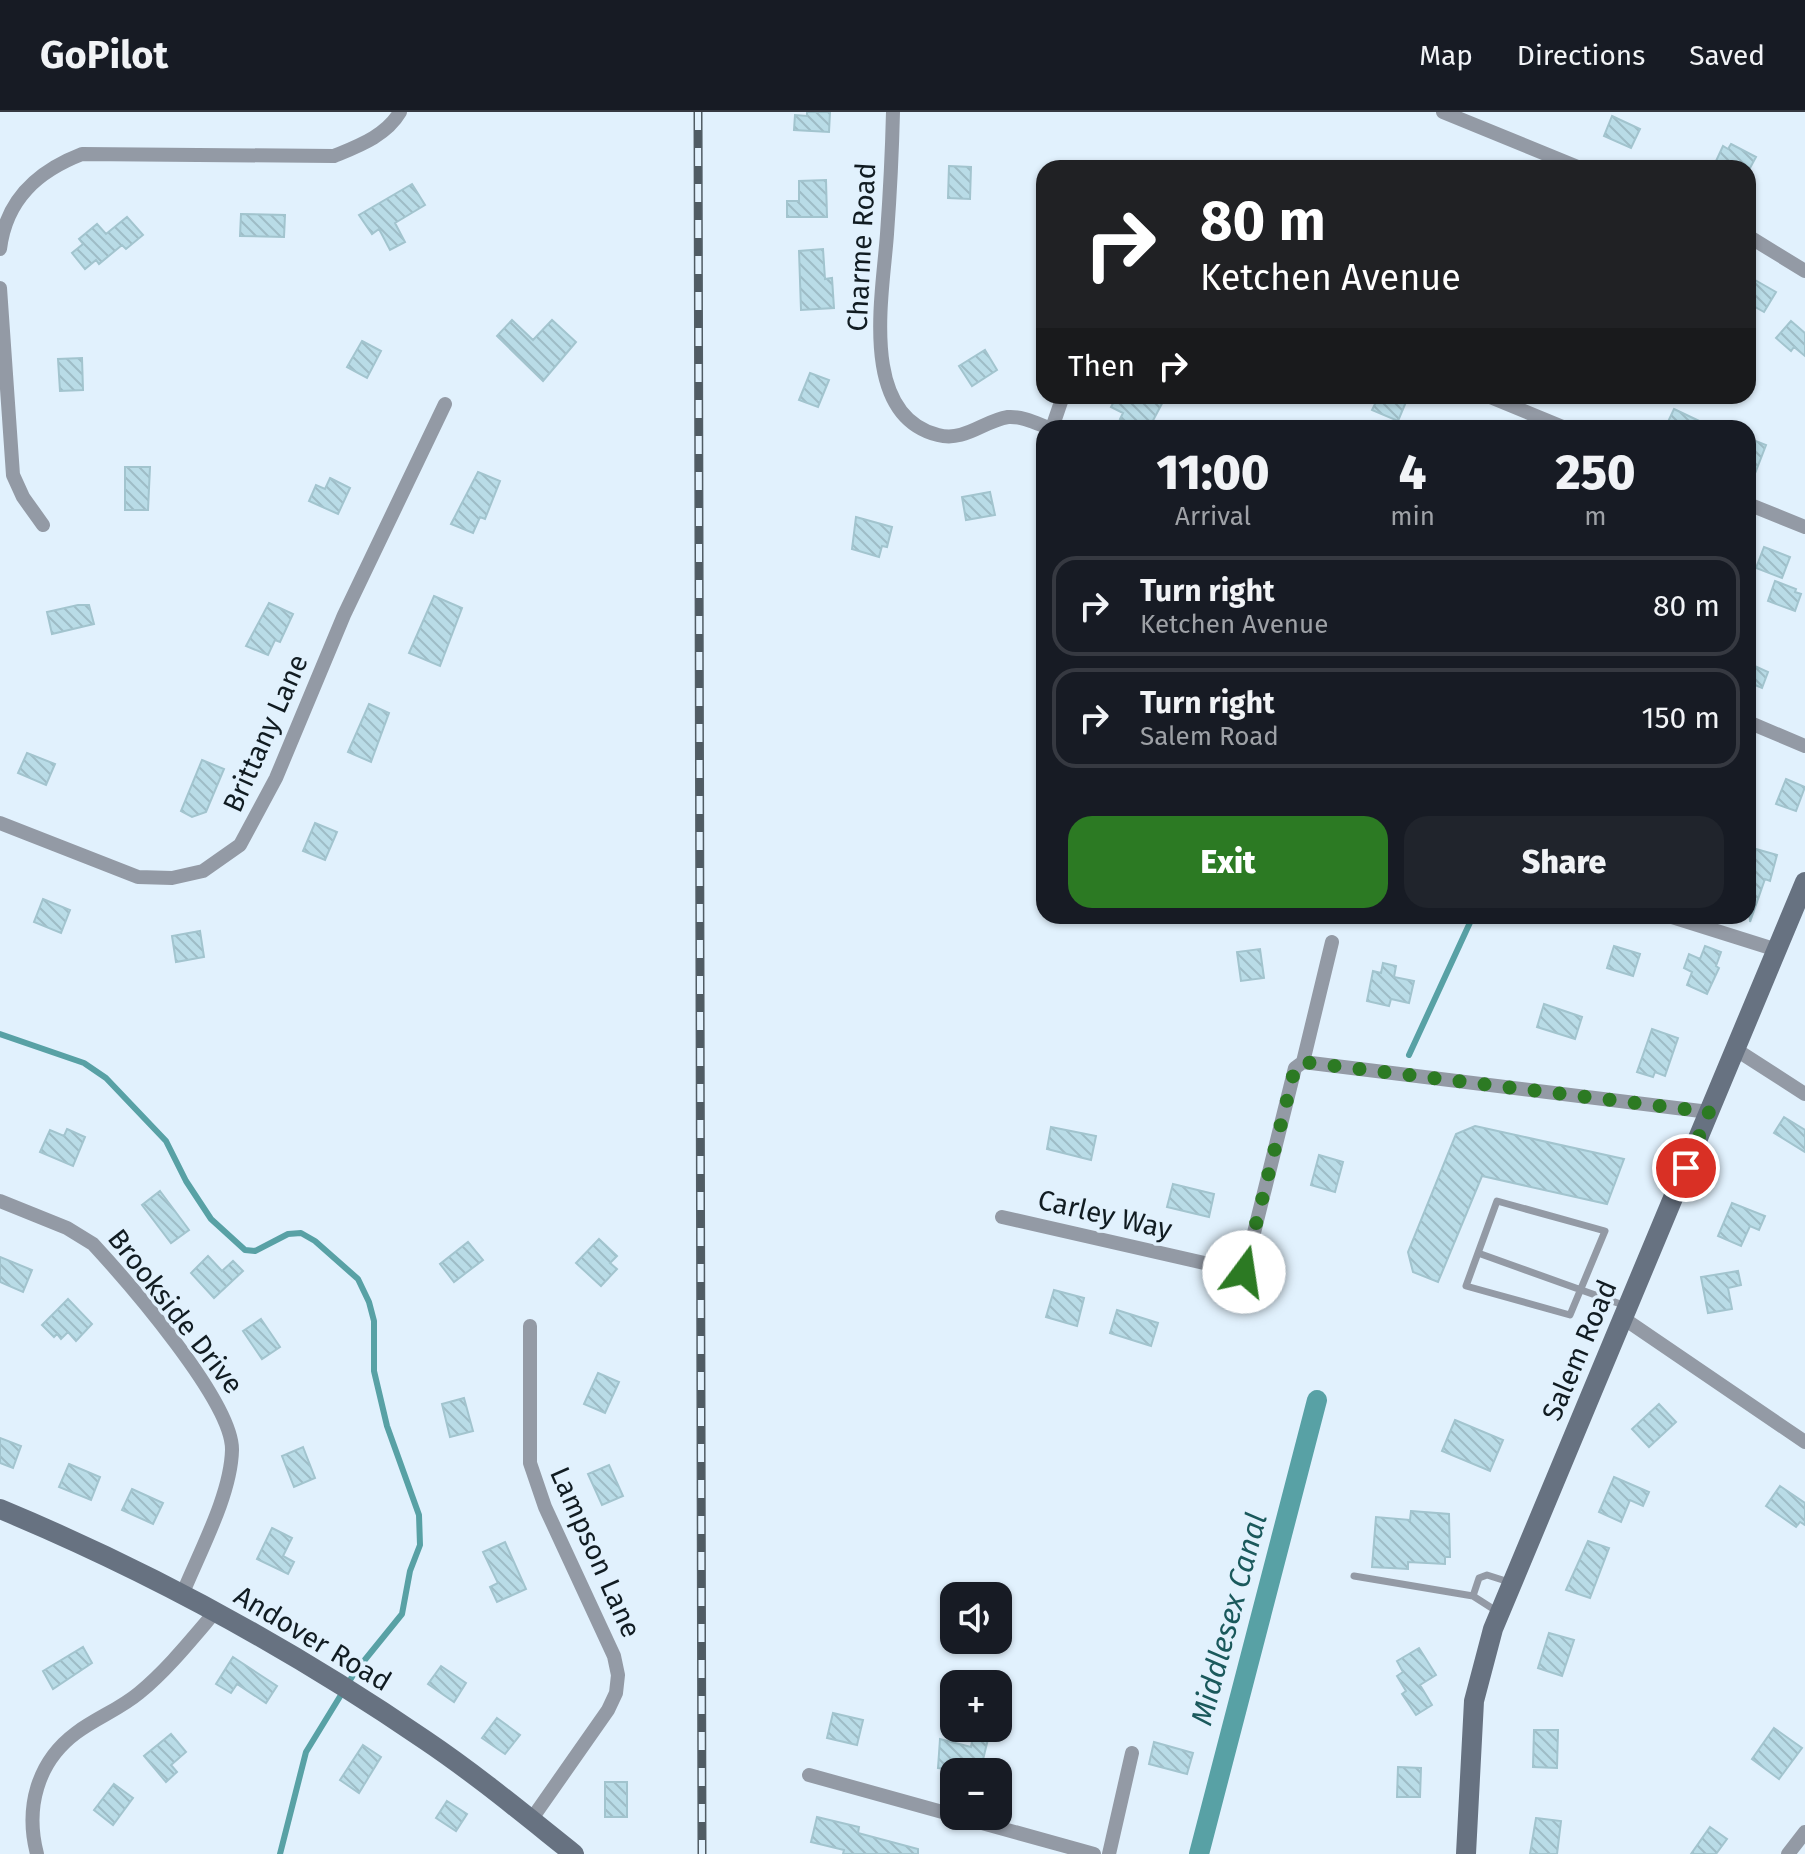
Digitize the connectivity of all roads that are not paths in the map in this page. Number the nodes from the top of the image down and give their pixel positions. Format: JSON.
{"nodes":[{"id":1,"x":400,"y":112,"type":"edge"},
{"id":2,"x":893,"y":112,"type":"edge"},
{"id":3,"x":1443,"y":112,"type":"edge"},
{"id":4,"x":1560,"y":160,"type":"edge"},
{"id":5,"x":1756,"y":241,"type":"edge"},
{"id":6,"x":0,"y":249,"type":"edge"},
{"id":7,"x":1805,"y":271,"type":"edge"},
{"id":8,"x":0,"y":288,"type":"edge"},
{"id":9,"x":445,"y":404,"type":"dead end"},
{"id":10,"x":1507,"y":404,"type":"edge"},
{"id":11,"x":1546,"y":420,"type":"edge"},
{"id":12,"x":1036,"y":424,"type":"edge"},
{"id":13,"x":1756,"y":507,"type":"edge"},
{"id":14,"x":43,"y":525,"type":"dead end"},
{"id":15,"x":1805,"y":527,"type":"edge"},
{"id":16,"x":1756,"y":725,"type":"edge"},
{"id":17,"x":1805,"y":746,"type":"edge"},
{"id":18,"x":0,"y":823,"type":"edge"},
{"id":19,"x":1805,"y":882,"type":"edge"},
{"id":20,"x":1694,"y":924,"type":"edge"},
{"id":21,"x":1332,"y":942,"type":"dead end"},
{"id":22,"x":1777,"y":950,"type":"junction"},
{"id":23,"x":1735,"y":1049,"type":"junction"},
{"id":24,"x":1303,"y":1062,"type":"junction"},
{"id":25,"x":1805,"y":1094,"type":"edge"},
{"id":26,"x":1709,"y":1112,"type":"junction"},
{"id":27,"x":0,"y":1201,"type":"edge"},
{"id":28,"x":1002,"y":1217,"type":"dead end"},
{"id":29,"x":1478,"y":1253,"type":"junction"},
{"id":30,"x":1244,"y":1272,"type":"junction"},
{"id":31,"x":1581,"y":1290,"type":"junction"},
{"id":32,"x":1236,"y":1305,"type":"dead end"},
{"id":33,"x":1625,"y":1312,"type":"junction"},
{"id":34,"x":530,"y":1326,"type":"dead end"},
{"id":35,"x":1805,"y":1442,"type":"edge"},
{"id":36,"x":0,"y":1509,"type":"edge"},
{"id":37,"x":1354,"y":1576,"type":"dead end"},
{"id":38,"x":1511,"y":1583,"type":"junction"},
{"id":39,"x":182,"y":1595,"type":"junction"},
{"id":40,"x":1473,"y":1596,"type":"junction"},
{"id":41,"x":215,"y":1612,"type":"junction"},
{"id":42,"x":1499,"y":1613,"type":"junction"},
{"id":43,"x":1132,"y":1753,"type":"dead end"},
{"id":44,"x":809,"y":1775,"type":"dead end"},
{"id":45,"x":531,"y":1820,"type":"junction"},
{"id":46,"x":1805,"y":1832,"type":"edge"},
{"id":47,"x":553,"y":1848,"type":"edge"},
{"id":48,"x":37,"y":1854,"type":"edge"},
{"id":49,"x":574,"y":1854,"type":"edge"},
{"id":50,"x":1094,"y":1854,"type":"edge"},
{"id":51,"x":1109,"y":1854,"type":"edge"},
{"id":52,"x":1466,"y":1854,"type":"edge"},
{"id":53,"x":1788,"y":1854,"type":"edge"}],
"edges":[{"from":1,"to":6,"type":"street"},
{"from":2,"to":12,"type":"street","name":"Charme Road"},
{"from":3,"to":4,"type":"street"},
{"from":5,"to":7,"type":"street"},
{"from":8,"to":14,"type":"street"},
{"from":9,"to":18,"type":"street","name":"Brittany Lane"},
{"from":10,"to":11,"type":"street"},
{"from":13,"to":15,"type":"street"},
{"from":16,"to":17,"type":"street"},
{"from":19,"to":22,"type":"main road","name":"Salem Road"},
{"from":20,"to":22,"type":"street"},
{"from":21,"to":24,"type":"street"},
{"from":22,"to":23,"type":"main road","name":"Salem Road"},
{"from":23,"to":25,"type":"street"},
{"from":23,"to":26,"type":"main road","name":"Salem Road"},
{"from":24,"to":26,"type":"street"},
{"from":24,"to":30,"type":"street"},
{"from":26,"to":33,"type":"main road","name":"Salem Road"},
{"from":27,"to":39,"type":"street","name":"Brookside Drive"},
{"from":28,"to":30,"type":"street","name":"Carley Way"},
{"from":29,"to":31,"type":"lane"},
{"from":29,"to":31,"type":"lane"},
{"from":29,"to":31,"type":"lane"},
{"from":30,"to":32,"type":"street"},
{"from":31,"to":33,"type":"lane"},
{"from":33,"to":35,"type":"street"},
{"from":33,"to":38,"type":"main road","name":"Salem Road"},
{"from":34,"to":45,"type":"street","name":"Lampson Lane"},
{"from":36,"to":39,"type":"main road","name":"Andover Road"},
{"from":37,"to":40,"type":"lane"},
{"from":38,"to":40,"type":"lane"},
{"from":38,"to":42,"type":"main road","name":"Salem Road"},
{"from":39,"to":41,"type":"main road","name":"Andover Road"},
{"from":40,"to":42,"type":"lane"},
{"from":41,"to":45,"type":"main road","name":"Andover Road"},
{"from":41,"to":48,"type":"street"},
{"from":42,"to":52,"type":"main road","name":"Salem Road"},
{"from":43,"to":51,"type":"street"},
{"from":44,"to":50,"type":"street"},
{"from":45,"to":47,"type":"main road","name":"Andover Road"},
{"from":46,"to":53,"type":"street"},
{"from":47,"to":49,"type":"main road","name":"Andover Road"}]}
